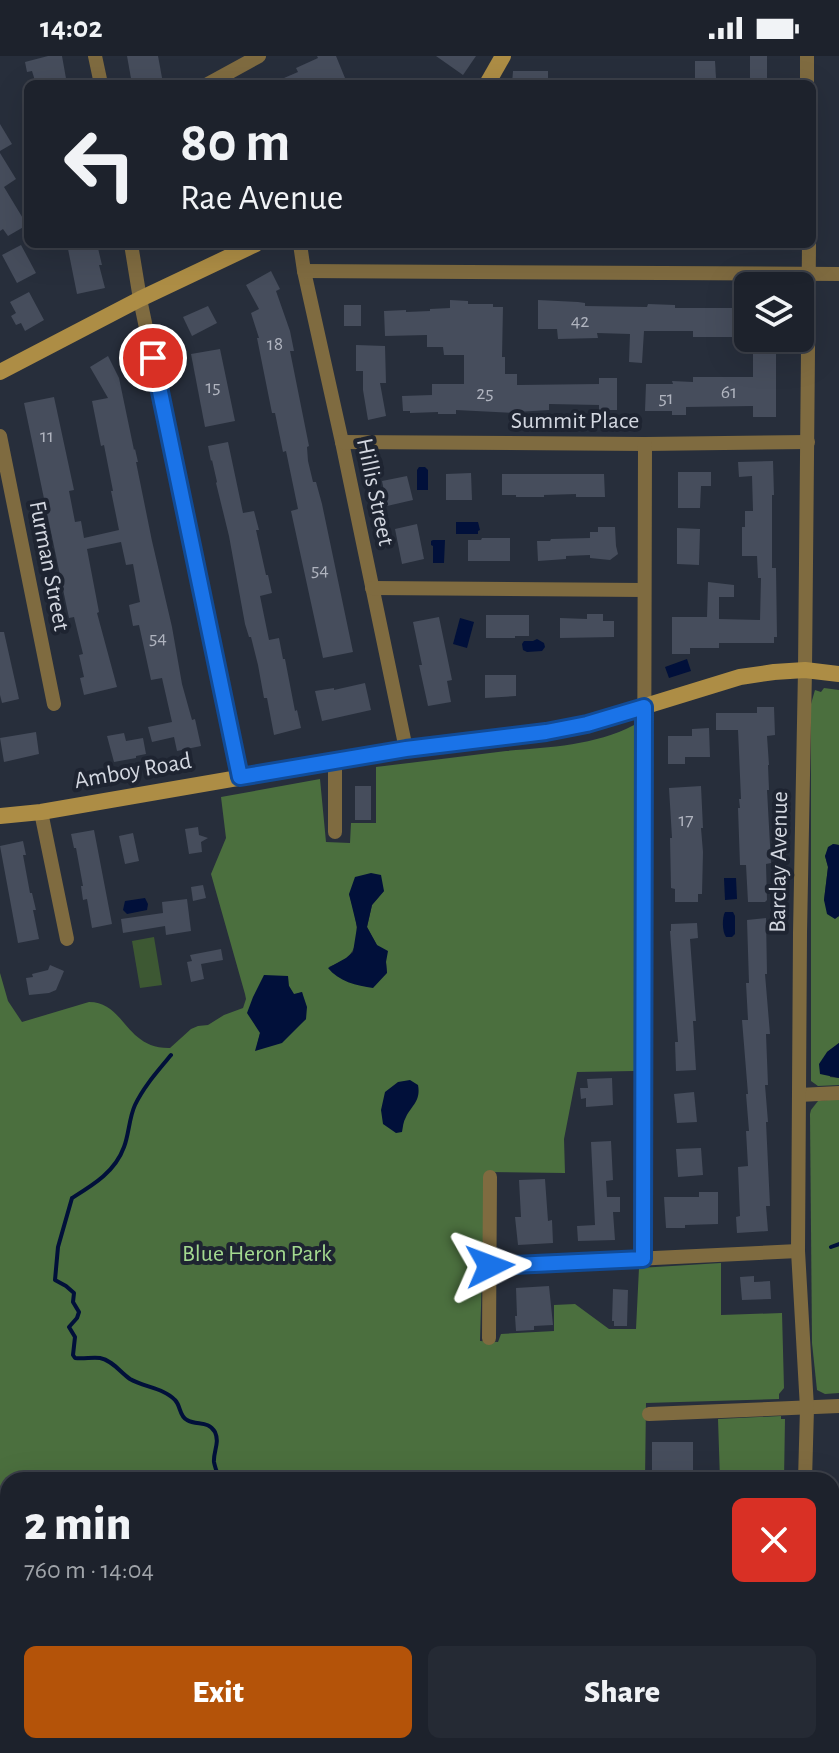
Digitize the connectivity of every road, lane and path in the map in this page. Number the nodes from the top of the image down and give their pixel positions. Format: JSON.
{"nodes":[{"id":1,"x":95,"y":56,"type":"edge"},
{"id":2,"x":259,"y":56,"type":"edge"},
{"id":3,"x":503,"y":56,"type":"edge"},
{"id":4,"x":807,"y":56,"type":"edge"},
{"id":5,"x":100,"y":80,"type":"edge"},
{"id":6,"x":215,"y":80,"type":"edge"},
{"id":7,"x":489,"y":80,"type":"edge"},
{"id":8,"x":807,"y":80,"type":"edge"},
{"id":9,"x":132,"y":248,"type":"edge"},
{"id":10,"x":248,"y":248,"type":"edge"},
{"id":11,"x":301,"y":248,"type":"edge"},
{"id":12,"x":809,"y":248,"type":"edge"},
{"id":13,"x":304,"y":271,"type":"junction"},
{"id":14,"x":809,"y":272,"type":"edge"},
{"id":15,"x":734,"y":274,"type":"edge"},
{"id":16,"x":814,"y":274,"type":"edge"},
{"id":17,"x":839,"y":274,"type":"edge"},
{"id":18,"x":140,"y":299,"type":"junction"},
{"id":19,"x":809,"y":352,"type":"edge"},
{"id":20,"x":0,"y":371,"type":"edge"},
{"id":21,"x":0,"y":436,"type":"edge"},
{"id":22,"x":342,"y":442,"type":"junction"},
{"id":23,"x":808,"y":442,"type":"junction"},
{"id":24,"x":645,"y":444,"type":"junction"},
{"id":25,"x":372,"y":588,"type":"junction"},
{"id":26,"x":644,"y":590,"type":"junction"},
{"id":27,"x":805,"y":670,"type":"junction"},
{"id":28,"x":839,"y":674,"type":"edge"},
{"id":29,"x":54,"y":704,"type":"dead end"},
{"id":30,"x":644,"y":707,"type":"junction"},
{"id":31,"x":406,"y":749,"type":"junction"},
{"id":32,"x":335,"y":761,"type":"junction"},
{"id":33,"x":240,"y":777,"type":"junction"},
{"id":34,"x":41,"y":812,"type":"junction"},
{"id":35,"x":0,"y":816,"type":"edge"},
{"id":36,"x":335,"y":832,"type":"dead end"},
{"id":37,"x":67,"y":939,"type":"dead end"},
{"id":38,"x":839,"y":1093,"type":"edge"},
{"id":39,"x":799,"y":1095,"type":"junction"},
{"id":40,"x":490,"y":1177,"type":"dead end"},
{"id":41,"x":798,"y":1251,"type":"junction"},
{"id":42,"x":643,"y":1259,"type":"junction"},
{"id":43,"x":490,"y":1266,"type":"junction"},
{"id":44,"x":489,"y":1338,"type":"dead end"},
{"id":45,"x":839,"y":1406,"type":"edge"},
{"id":46,"x":807,"y":1408,"type":"junction"},
{"id":47,"x":649,"y":1414,"type":"dead end"},
{"id":48,"x":805,"y":1472,"type":"edge"}],
"edges":[{"from":1,"to":5,"type":"street"},
{"from":2,"to":6,"type":"street"},
{"from":3,"to":7,"type":"main road"},
{"from":4,"to":8,"type":"street"},
{"from":9,"to":18,"type":"street"},
{"from":10,"to":18,"type":"main road"},
{"from":11,"to":13,"type":"street","name":"Hillis Street"},
{"from":12,"to":14,"type":"street","name":"Barclay Avenue"},
{"from":13,"to":15,"type":"street"},
{"from":13,"to":22,"type":"street","name":"Hillis Street"},
{"from":16,"to":17,"type":"street"},
{"from":18,"to":20,"type":"main road"},
{"from":18,"to":33,"type":"street"},
{"from":19,"to":23,"type":"street","name":"Barclay Avenue"},
{"from":21,"to":29,"type":"street","name":"Furman Street"},
{"from":22,"to":24,"type":"street","name":"Summit Place"},
{"from":22,"to":25,"type":"street","name":"Hillis Street"},
{"from":23,"to":24,"type":"street","name":"Summit Place"},
{"from":23,"to":27,"type":"street","name":"Barclay Avenue"},
{"from":24,"to":26,"type":"street"},
{"from":25,"to":26,"type":"street"},
{"from":25,"to":31,"type":"street","name":"Hillis Street"},
{"from":26,"to":30,"type":"street"},
{"from":27,"to":28,"type":"main road","name":"Amboy Road"},
{"from":27,"to":30,"type":"main road","name":"Amboy Road"},
{"from":27,"to":39,"type":"street","name":"Barclay Avenue"},
{"from":30,"to":31,"type":"main road","name":"Amboy Road"},
{"from":30,"to":42,"type":"street"},
{"from":31,"to":32,"type":"main road","name":"Amboy Road"},
{"from":32,"to":33,"type":"main road","name":"Amboy Road"},
{"from":32,"to":36,"type":"street"},
{"from":33,"to":34,"type":"main road","name":"Amboy Road"},
{"from":34,"to":35,"type":"main road","name":"Amboy Road"},
{"from":34,"to":37,"type":"street"},
{"from":38,"to":39,"type":"street"},
{"from":39,"to":41,"type":"street","name":"Barclay Avenue"},
{"from":40,"to":43,"type":"street"},
{"from":41,"to":42,"type":"street"},
{"from":41,"to":46,"type":"street","name":"Barclay Avenue"},
{"from":42,"to":43,"type":"street"},
{"from":43,"to":44,"type":"street"},
{"from":45,"to":46,"type":"street"},
{"from":46,"to":47,"type":"street"},
{"from":46,"to":48,"type":"street","name":"Barclay Avenue"}]}
